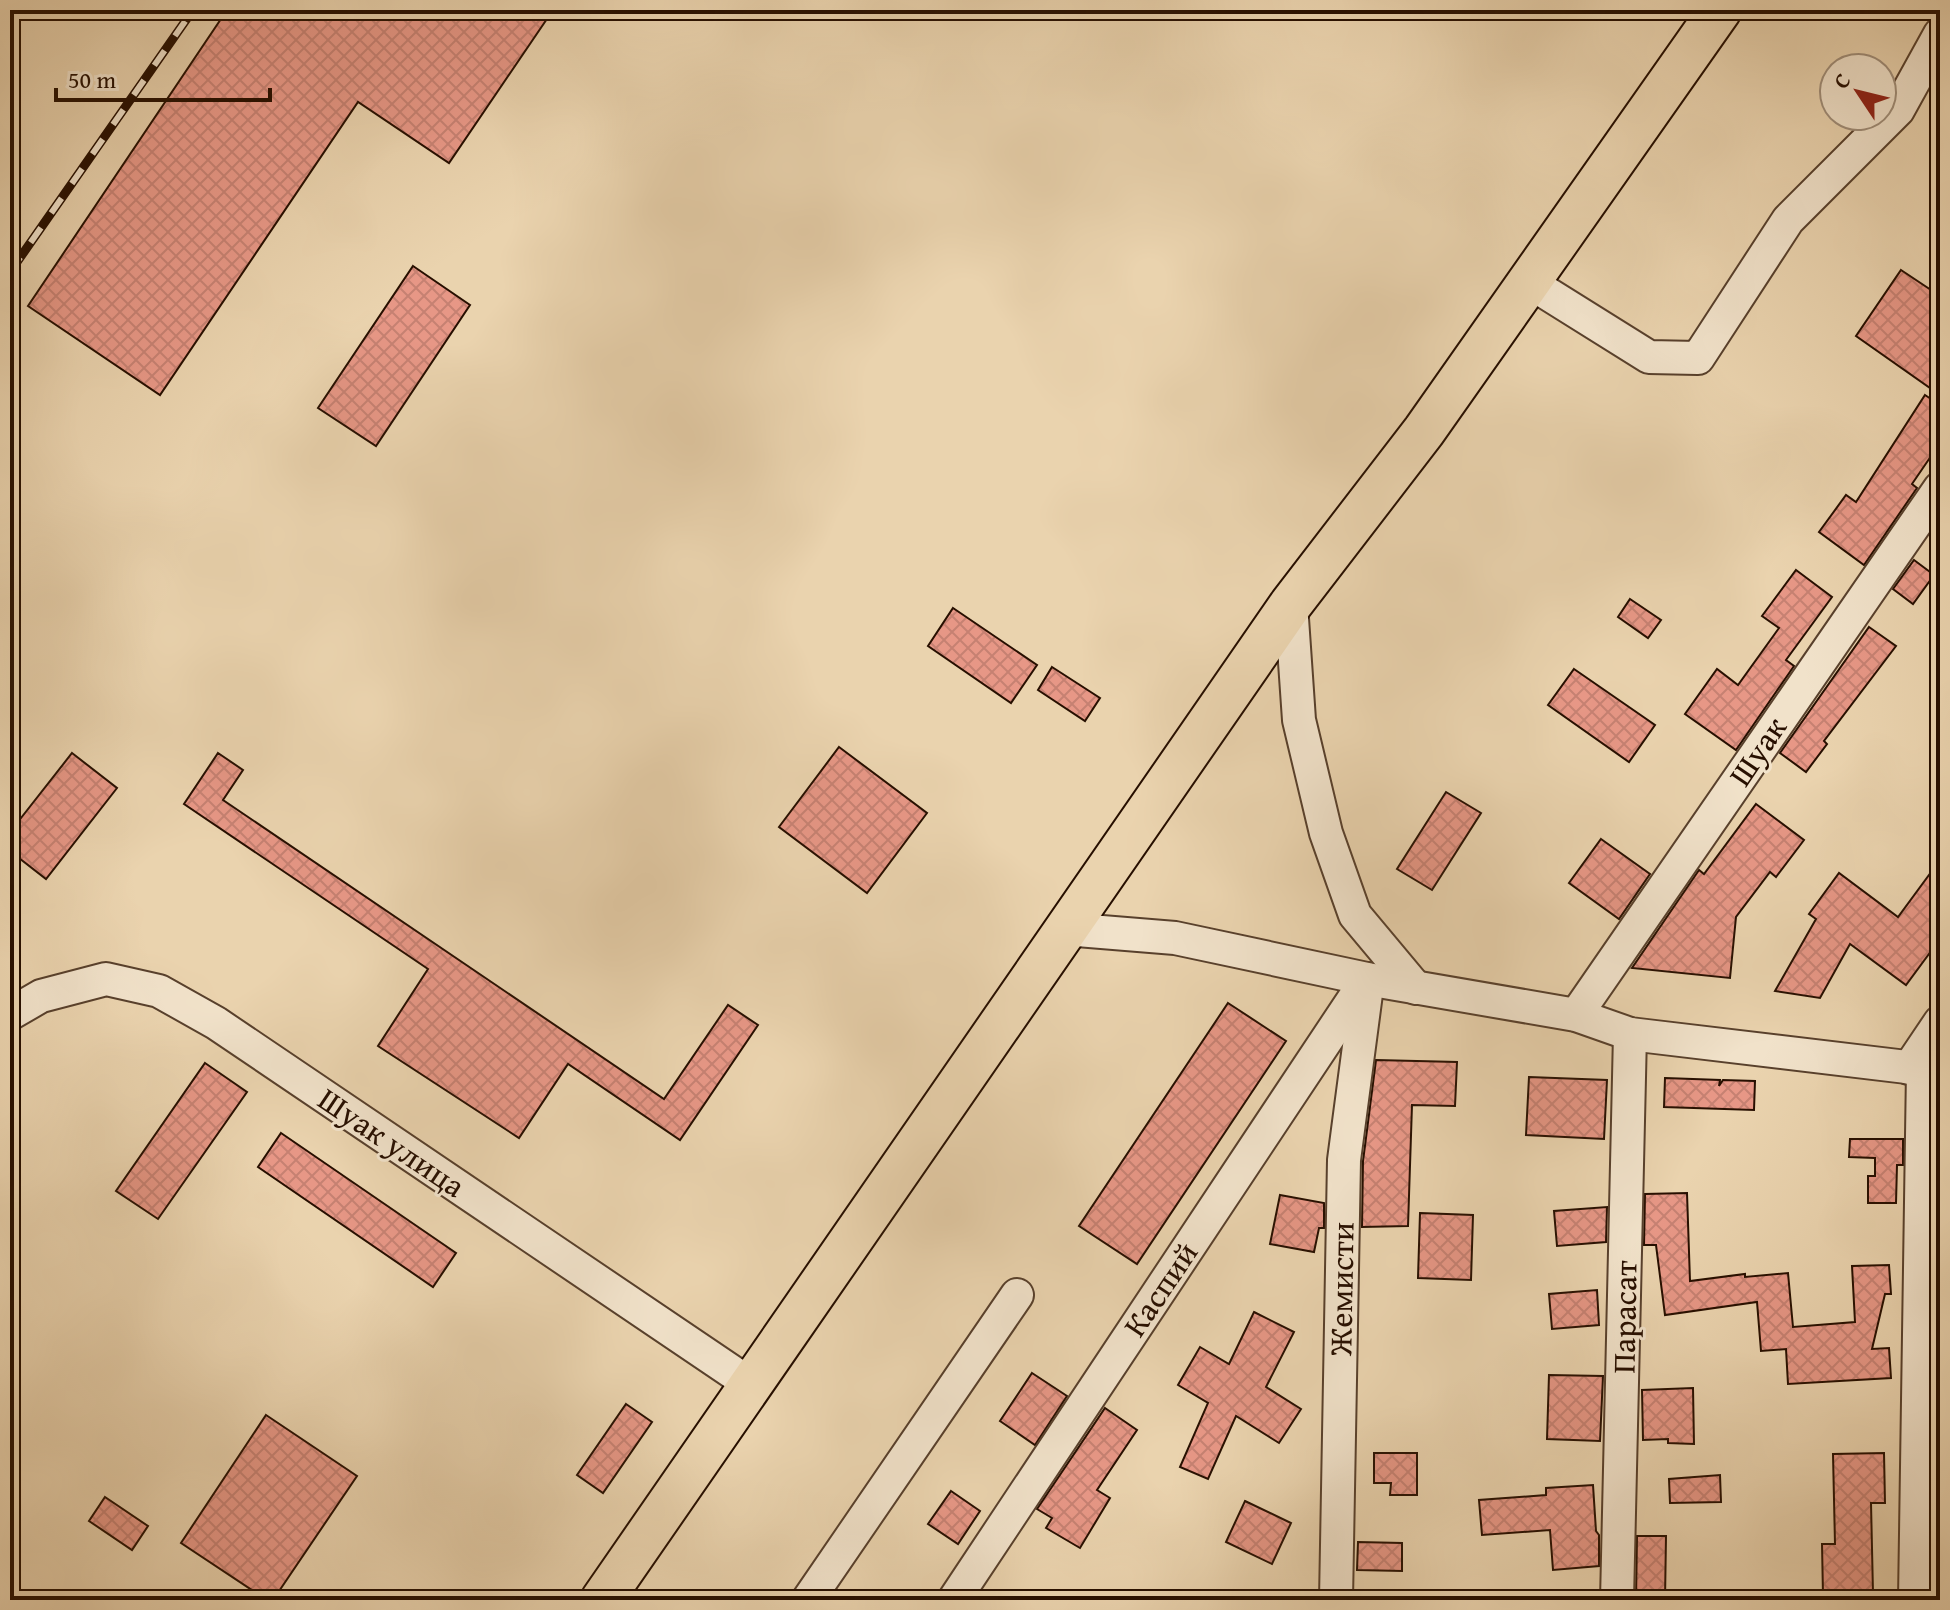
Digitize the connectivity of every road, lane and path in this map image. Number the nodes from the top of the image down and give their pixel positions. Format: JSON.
{"nodes":[{"id":1,"x":1720,"y":10,"type":"edge"},
{"id":2,"x":1940,"y":34,"type":"edge"},
{"id":3,"x":1529,"y":282,"type":"junction"},
{"id":4,"x":1940,"y":488,"type":"edge"},
{"id":5,"x":1291,"y":604,"type":"junction"},
{"id":6,"x":1065,"y":929,"type":"junction"},
{"id":7,"x":1367,"y":979,"type":"junction"},
{"id":8,"x":1416,"y":988,"type":"junction"},
{"id":9,"x":10,"y":1014,"type":"edge"},
{"id":10,"x":1576,"y":1015,"type":"junction"},
{"id":11,"x":1940,"y":1022,"type":"edge"},
{"id":12,"x":1630,"y":1034,"type":"junction"},
{"id":13,"x":1924,"y":1070,"type":"edge"},
{"id":14,"x":1017,"y":1295,"type":"dead end"},
{"id":15,"x":753,"y":1386,"type":"junction"},
{"id":16,"x":602,"y":1600,"type":"edge"},
{"id":17,"x":808,"y":1600,"type":"edge"},
{"id":18,"x":954,"y":1600,"type":"edge"},
{"id":19,"x":1336,"y":1600,"type":"edge"},
{"id":20,"x":1617,"y":1600,"type":"edge"},
{"id":21,"x":1915,"y":1600,"type":"edge"}],
"edges":[{"from":1,"to":3,"type":"main road"},
{"from":2,"to":3,"type":"street"},
{"from":3,"to":5,"type":"main road"},
{"from":4,"to":10,"type":"street","name":"Шуак"},
{"from":5,"to":6,"type":"main road"},
{"from":5,"to":8,"type":"street"},
{"from":6,"to":7,"type":"street"},
{"from":6,"to":15,"type":"main road"},
{"from":7,"to":8,"type":"street"},
{"from":7,"to":18,"type":"street","name":"Каспий"},
{"from":7,"to":19,"type":"street","name":"Жемисти"},
{"from":8,"to":10,"type":"street"},
{"from":9,"to":15,"type":"street","name":"Шуак улица"},
{"from":10,"to":12,"type":"street"},
{"from":11,"to":13,"type":"street"},
{"from":12,"to":13,"type":"street"},
{"from":12,"to":20,"type":"street","name":"Парасат"},
{"from":13,"to":21,"type":"street"},
{"from":14,"to":17,"type":"street"},
{"from":15,"to":16,"type":"main road"}]}
